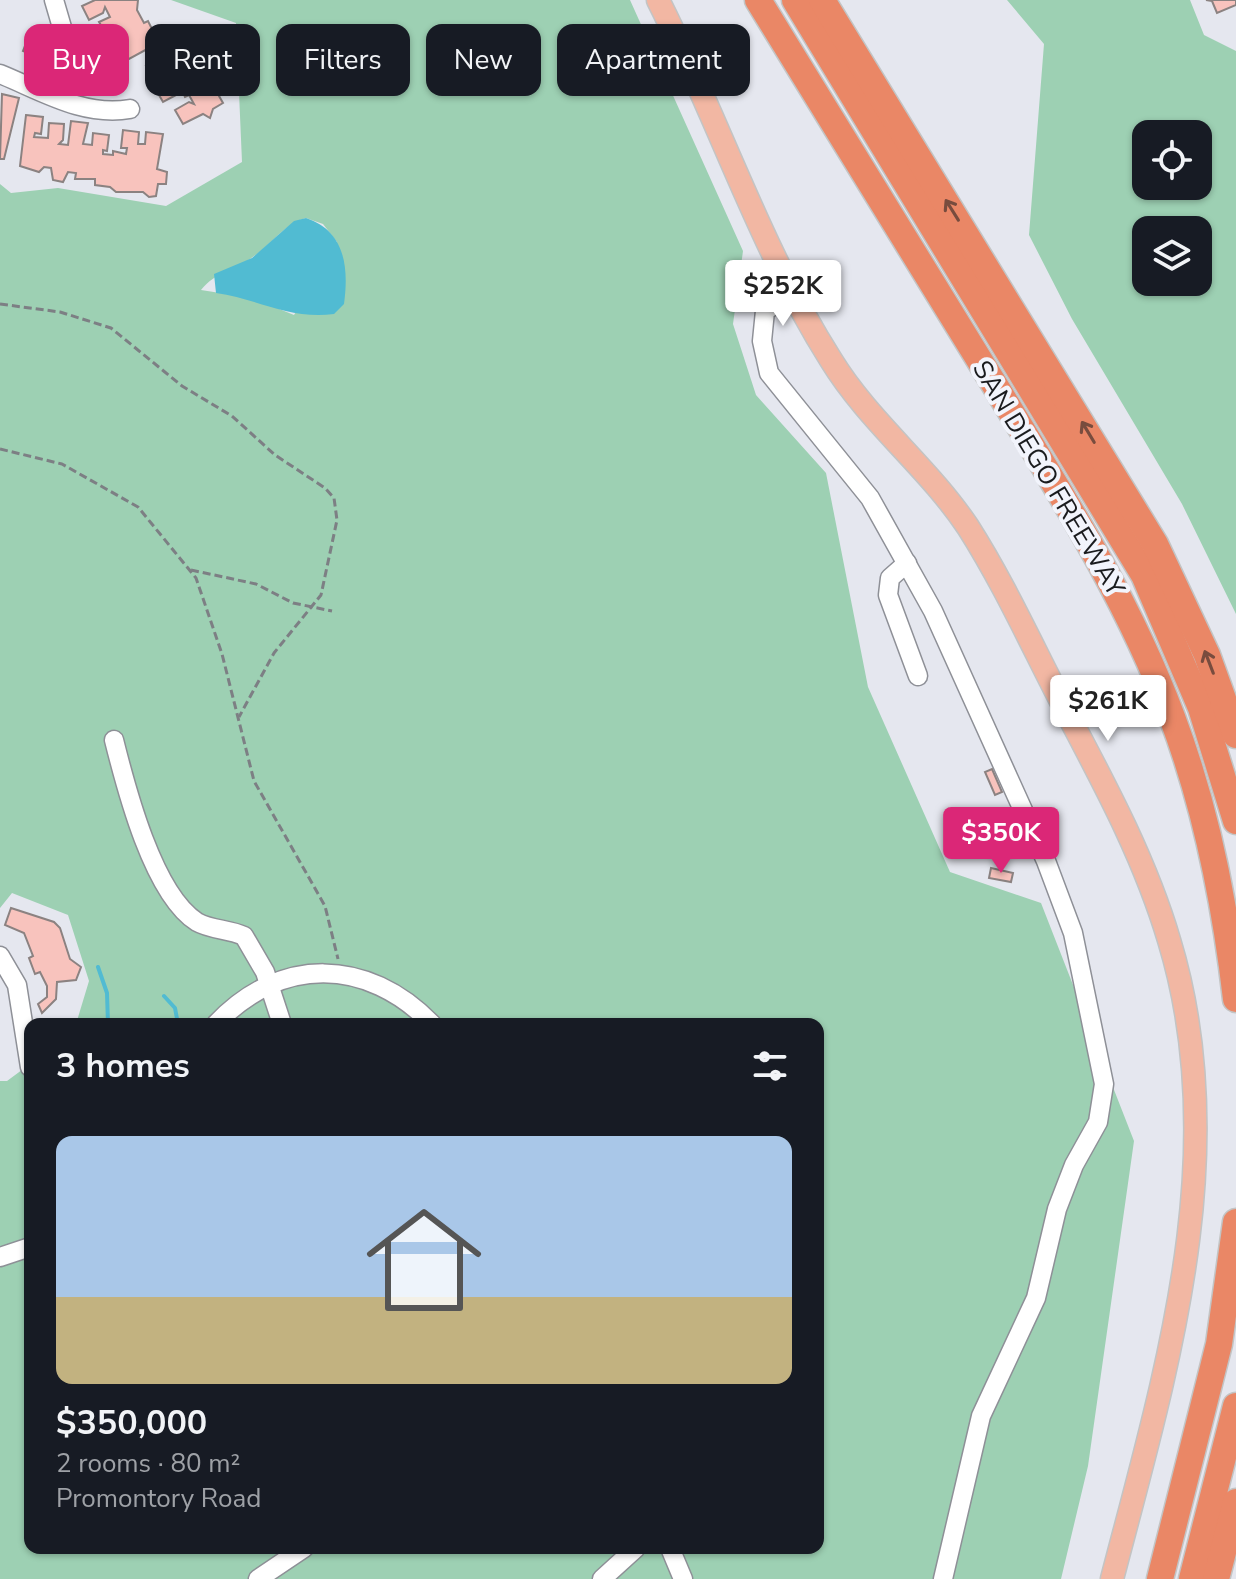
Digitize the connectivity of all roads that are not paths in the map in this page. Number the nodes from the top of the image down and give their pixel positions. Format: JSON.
{"nodes":[{"id":1,"x":54,"y":0,"type":"edge"},
{"id":2,"x":658,"y":0,"type":"edge"},
{"id":3,"x":758,"y":0,"type":"edge"},
{"id":4,"x":776,"y":0,"type":"edge"},
{"id":5,"x":795,"y":0,"type":"edge"},
{"id":6,"x":822,"y":0,"type":"edge"},
{"id":7,"x":0,"y":74,"type":"edge"},
{"id":8,"x":55,"y":97,"type":"junction"},
{"id":9,"x":130,"y":109,"type":"dead end"},
{"id":10,"x":794,"y":292,"type":"junction"},
{"id":11,"x":907,"y":563,"type":"junction"},
{"id":12,"x":918,"y":676,"type":"dead end"},
{"id":13,"x":1236,"y":735,"type":"edge"},
{"id":14,"x":114,"y":740,"type":"dead end"},
{"id":15,"x":1236,"y":821,"type":"edge"},
{"id":16,"x":1236,"y":892,"type":"edge"},
{"id":17,"x":0,"y":956,"type":"edge"},
{"id":18,"x":269,"y":982,"type":"junction"},
{"id":19,"x":1236,"y":999,"type":"edge"},
{"id":20,"x":223,"y":1018,"type":"edge"},
{"id":21,"x":280,"y":1018,"type":"edge"},
{"id":22,"x":425,"y":1018,"type":"edge"},
{"id":23,"x":24,"y":1029,"type":"edge"},
{"id":24,"x":1236,"y":1222,"type":"edge"},
{"id":25,"x":24,"y":1249,"type":"edge"},
{"id":26,"x":0,"y":1257,"type":"edge"},
{"id":27,"x":1236,"y":1338,"type":"edge"},
{"id":28,"x":1236,"y":1406,"type":"edge"},
{"id":29,"x":1236,"y":1502,"type":"edge"},
{"id":30,"x":295,"y":1554,"type":"edge"},
{"id":31,"x":629,"y":1554,"type":"edge"},
{"id":32,"x":673,"y":1554,"type":"edge"},
{"id":33,"x":258,"y":1579,"type":"edge"},
{"id":34,"x":602,"y":1579,"type":"edge"},
{"id":35,"x":683,"y":1579,"type":"edge"},
{"id":36,"x":943,"y":1579,"type":"edge"},
{"id":37,"x":1112,"y":1579,"type":"edge"},
{"id":38,"x":1160,"y":1579,"type":"edge"},
{"id":39,"x":1176,"y":1579,"type":"edge"},
{"id":40,"x":1192,"y":1579,"type":"edge"},
{"id":41,"x":1216,"y":1579,"type":"edge"}],
"edges":[{"from":1,"to":8,"type":"street"},
{"from":2,"to":10,"type":"main road"},
{"from":3,"to":19,"type":"highway","name":"SAN DIEGO FREEWAY"},
{"from":4,"to":16,"type":"highway"},
{"from":5,"to":15,"type":"highway"},
{"from":13,"to":6,"type":"highway","name":"SAN DIEGO FREEWAY","one_way":true},
{"from":7,"to":8,"type":"street"},
{"from":8,"to":9,"type":"street"},
{"from":10,"to":11,"type":"street"},
{"from":10,"to":37,"type":"main road"},
{"from":11,"to":12,"type":"street"},
{"from":11,"to":36,"type":"street"},
{"from":14,"to":18,"type":"street"},
{"from":17,"to":23,"type":"street"},
{"from":18,"to":20,"type":"street"},
{"from":18,"to":21,"type":"street"},
{"from":18,"to":22,"type":"street"},
{"from":24,"to":38,"type":"highway"},
{"from":25,"to":26,"type":"street"},
{"from":27,"to":39,"type":"highway"},
{"from":28,"to":40,"type":"highway"},
{"from":29,"to":41,"type":"highway"},
{"from":30,"to":33,"type":"street"},
{"from":31,"to":34,"type":"street"},
{"from":32,"to":35,"type":"street"}]}
